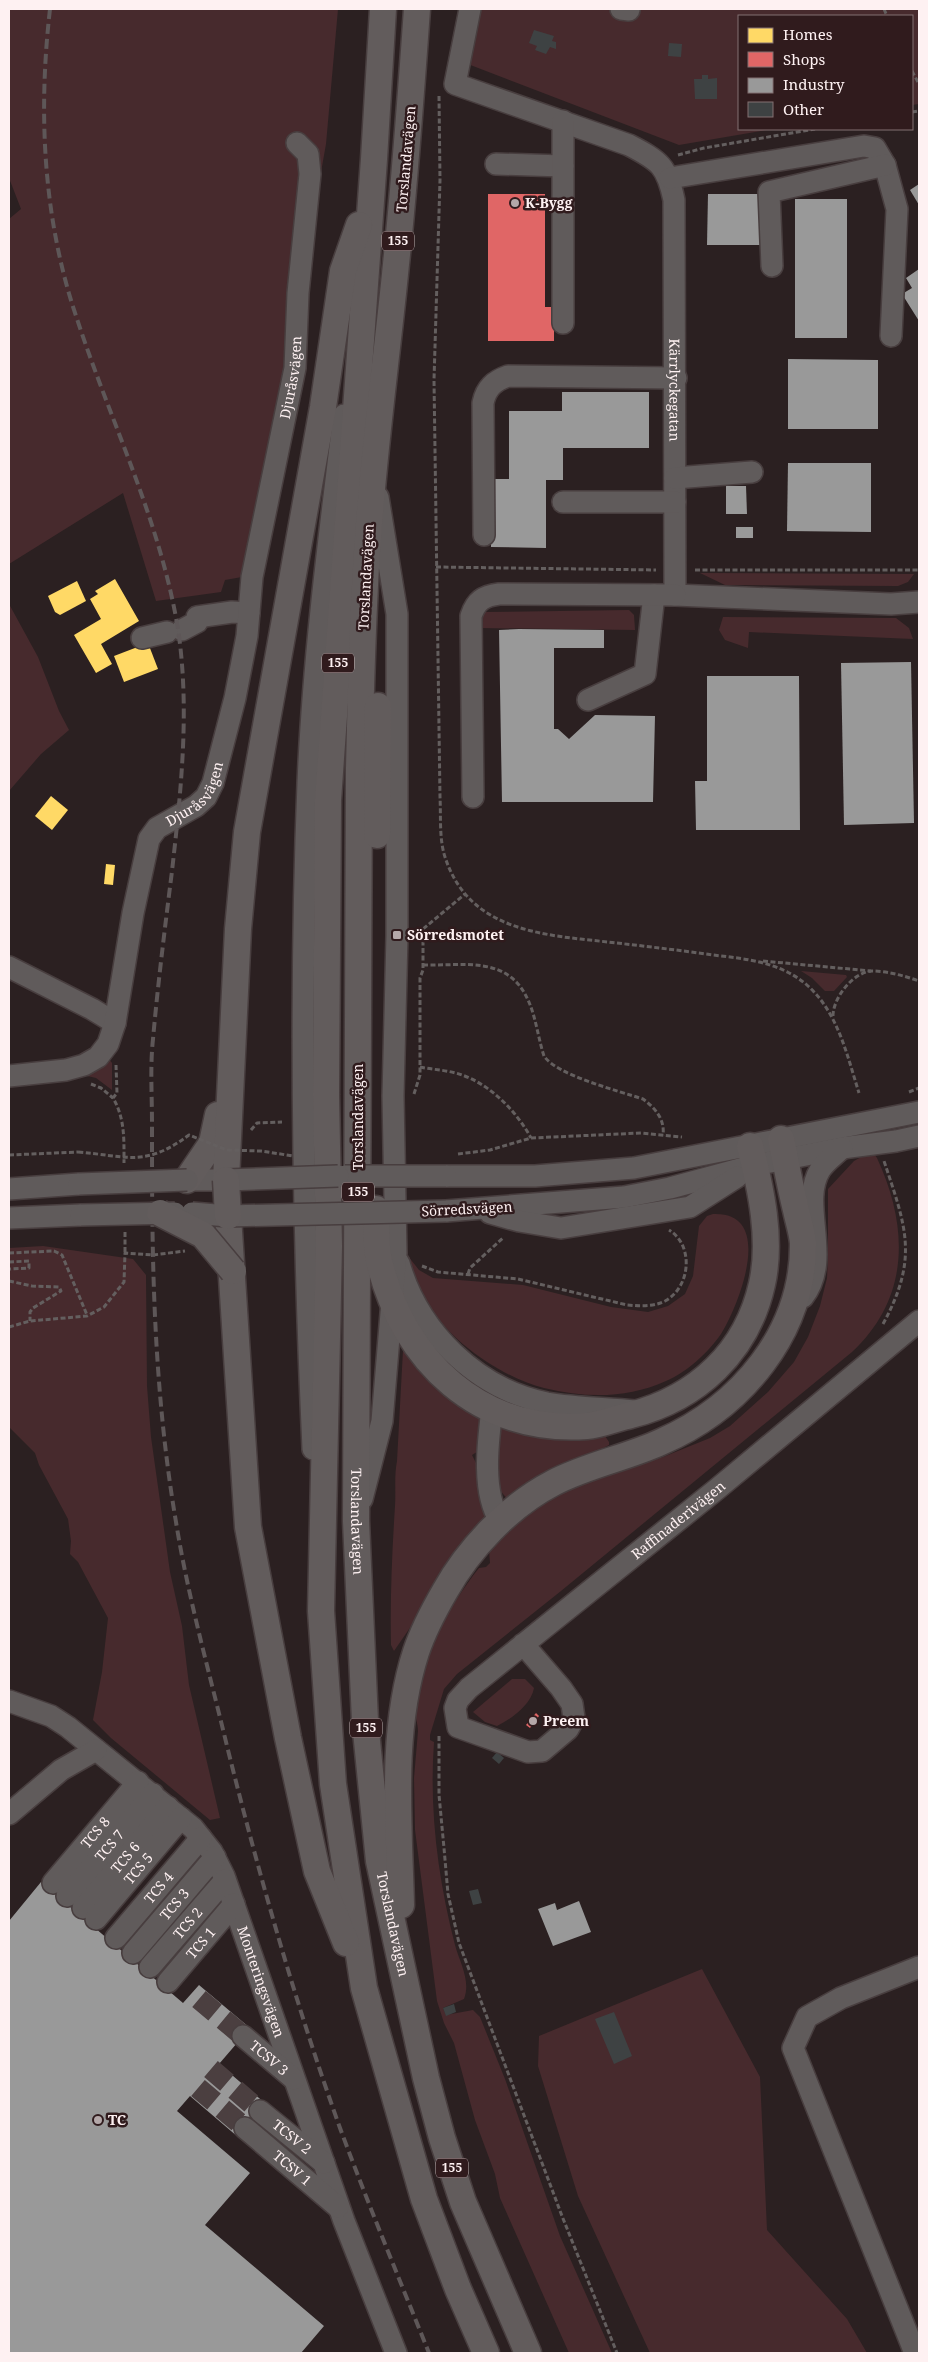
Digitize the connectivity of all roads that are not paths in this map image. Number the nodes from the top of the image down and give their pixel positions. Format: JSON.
{"nodes":[{"id":1,"x":383,"y":9,"type":"edge"},
{"id":2,"x":417,"y":9,"type":"edge"},
{"id":3,"x":470,"y":9,"type":"edge"},
{"id":4,"x":563,"y":121,"type":"junction"},
{"id":5,"x":297,"y":144,"type":"dead end"},
{"id":6,"x":496,"y":164,"type":"dead end"},
{"id":7,"x":885,"y":165,"type":"junction"},
{"id":8,"x":563,"y":166,"type":"junction"},
{"id":9,"x":666,"y":173,"type":"junction"},
{"id":10,"x":371,"y":193,"type":"junction"},
{"id":11,"x":772,"y":266,"type":"dead end"},
{"id":12,"x":563,"y":323,"type":"dead end"},
{"id":13,"x":891,"y":336,"type":"dead end"},
{"id":14,"x":676,"y":378,"type":"junction"},
{"id":15,"x":374,"y":472,"type":"junction"},
{"id":16,"x":752,"y":472,"type":"dead end"},
{"id":17,"x":675,"y":478,"type":"junction"},
{"id":18,"x":563,"y":502,"type":"dead end"},
{"id":19,"x":675,"y":502,"type":"junction"},
{"id":20,"x":484,"y":536,"type":"dead end"},
{"id":21,"x":368,"y":539,"type":"junction"},
{"id":22,"x":664,"y":595,"type":"junction"},
{"id":23,"x":919,"y":602,"type":"edge"},
{"id":24,"x":249,"y":613,"type":"junction"},
{"id":25,"x":142,"y":638,"type":"dead end"},
{"id":26,"x":588,"y":700,"type":"dead end"},
{"id":27,"x":473,"y":797,"type":"dead end"},
{"id":28,"x":9,"y":966,"type":"edge"},
{"id":29,"x":115,"y":1024,"type":"junction"},
{"id":30,"x":9,"y":1076,"type":"edge"},
{"id":31,"x":919,"y":1112,"type":"edge"},
{"id":32,"x":919,"y":1136,"type":"edge"},
{"id":33,"x":220,"y":1147,"type":"junction"},
{"id":34,"x":842,"y":1148,"type":"junction"},
{"id":35,"x":783,"y":1150,"type":"junction"},
{"id":36,"x":753,"y":1155,"type":"junction"},
{"id":37,"x":188,"y":1180,"type":"junction"},
{"id":38,"x":226,"y":1180,"type":"junction"},
{"id":39,"x":9,"y":1189,"type":"edge"},
{"id":40,"x":160,"y":1214,"type":"junction"},
{"id":41,"x":228,"y":1216,"type":"junction"},
{"id":42,"x":9,"y":1218,"type":"edge"},
{"id":43,"x":396,"y":1253,"type":"junction"},
{"id":44,"x":233,"y":1271,"type":"junction"},
{"id":45,"x":392,"y":1302,"type":"junction"},
{"id":46,"x":792,"y":1310,"type":"junction"},
{"id":47,"x":919,"y":1321,"type":"edge"},
{"id":48,"x":492,"y":1409,"type":"junction"},
{"id":49,"x":642,"y":1412,"type":"junction"},
{"id":50,"x":356,"y":1521,"type":"junction"},
{"id":51,"x":501,"y":1522,"type":"junction"},
{"id":52,"x":523,"y":1644,"type":"junction"},
{"id":53,"x":9,"y":1702,"type":"edge"},
{"id":54,"x":96,"y":1750,"type":"junction"},
{"id":55,"x":160,"y":1800,"type":"junction"},
{"id":56,"x":9,"y":1814,"type":"edge"},
{"id":57,"x":201,"y":1838,"type":"junction"},
{"id":58,"x":215,"y":1857,"type":"junction"},
{"id":59,"x":225,"y":1880,"type":"junction"},
{"id":60,"x":75,"y":1902,"type":"joint"},
{"id":61,"x":234,"y":1904,"type":"junction"},
{"id":62,"x":116,"y":1938,"type":"dead end"},
{"id":63,"x":133,"y":1953,"type":"dead end"},
{"id":64,"x":919,"y":1966,"type":"edge"},
{"id":65,"x":150,"y":1967,"type":"dead end"},
{"id":66,"x":403,"y":1973,"type":"junction"},
{"id":67,"x":168,"y":1982,"type":"dead end"},
{"id":68,"x":364,"y":1988,"type":"junction"},
{"id":69,"x":243,"y":2036,"type":"tunnel mouth"},
{"id":70,"x":294,"y":2079,"type":"junction"},
{"id":71,"x":260,"y":2111,"type":"tunnel mouth"},
{"id":72,"x":245,"y":2128,"type":"tunnel mouth"},
{"id":73,"x":324,"y":2163,"type":"junction"},
{"id":74,"x":340,"y":2208,"type":"junction"},
{"id":75,"x":396,"y":2353,"type":"edge"},
{"id":76,"x":486,"y":2353,"type":"edge"},
{"id":77,"x":528,"y":2353,"type":"edge"},
{"id":78,"x":915,"y":2353,"type":"edge"}],
"edges":[{"from":1,"to":10,"type":"main road","name":"Torslandavägen","number":"155"},
{"from":2,"to":15,"type":"main road","name":"Torslandavägen","number":"155"},
{"from":3,"to":4,"type":"street"},
{"from":4,"to":8,"type":"street"},
{"from":4,"to":9,"type":"street"},
{"from":5,"to":24,"type":"street","name":"Djuråsvägen"},
{"from":6,"to":8,"type":"street"},
{"from":7,"to":9,"type":"street"},
{"from":7,"to":11,"type":"street"},
{"from":7,"to":13,"type":"street"},
{"from":8,"to":12,"type":"street"},
{"from":9,"to":14,"type":"street","name":"Kärrlyckegatan"},
{"from":10,"to":33,"type":"main road"},
{"from":10,"to":68,"type":"main road","name":"Torslandavägen","number":"155"},
{"from":14,"to":17,"type":"street","name":"Kärrlyckegatan"},
{"from":14,"to":20,"type":"street"},
{"from":15,"to":21,"type":"main road","name":"Torslandavägen","number":"155"},
{"from":15,"to":43,"type":"street"},
{"from":16,"to":17,"type":"street"},
{"from":17,"to":19,"type":"street","name":"Kärrlyckegatan"},
{"from":18,"to":19,"type":"street"},
{"from":19,"to":22,"type":"street","name":"Kärrlyckegatan"},
{"from":21,"to":45,"type":"main road"},
{"from":21,"to":50,"type":"main road","name":"Torslandavägen","number":"155"},
{"from":22,"to":23,"type":"street"},
{"from":22,"to":26,"type":"street","name":"Kärrlyckegatan"},
{"from":22,"to":27,"type":"street"},
{"from":24,"to":25,"type":"street"},
{"from":24,"to":29,"type":"street","name":"Djuråsvägen"},
{"from":28,"to":29,"type":"street"},
{"from":29,"to":30,"type":"street","name":"Djuråsvägen"},
{"from":31,"to":35,"type":"street","name":"Sörredsvägen"},
{"from":32,"to":34,"type":"street","name":"Sörredsvägen"},
{"from":33,"to":37,"type":"main road"},
{"from":33,"to":38,"type":"main road"},
{"from":34,"to":35,"type":"street","name":"Sörredsvägen"},
{"from":34,"to":46,"type":"street"},
{"from":35,"to":36,"type":"street","name":"Sörredsvägen"},
{"from":35,"to":46,"type":"main road"},
{"from":36,"to":38,"type":"street","name":"Sörredsvägen","bridge":true},
{"from":36,"to":41,"type":"street","name":"Sörredsvägen","bridge":true},
{"from":36,"to":49,"type":"main road"},
{"from":37,"to":38,"type":"street","name":"Sörredsvägen"},
{"from":37,"to":39,"type":"street","name":"Sörredsvägen","bridge":true},
{"from":38,"to":41,"type":"main road","bridge":true},
{"from":40,"to":41,"type":"street","name":"Sörredsvägen","bridge":true},
{"from":40,"to":42,"type":"street","name":"Sörredsvägen","bridge":true},
{"from":40,"to":44,"type":"main road","bridge":true},
{"from":41,"to":44,"type":"main road"},
{"from":43,"to":45,"type":"street"},
{"from":43,"to":49,"type":"street"},
{"from":44,"to":68,"type":"main road"},
{"from":45,"to":48,"type":"main road"},
{"from":45,"to":50,"type":"street"},
{"from":46,"to":51,"type":"main road"},
{"from":47,"to":52,"type":"street","name":"Raffinaderivägen"},
{"from":48,"to":49,"type":"main road"},
{"from":48,"to":51,"type":"street"},
{"from":50,"to":66,"type":"main road","name":"Torslandavägen","number":"155"},
{"from":51,"to":66,"type":"main road"},
{"from":52,"to":52,"type":"street","name":"Raffinaderivägen"},
{"from":53,"to":54,"type":"street","name":"Monteringsvägen"},
{"from":54,"to":55,"type":"street","name":"Monteringsvägen"},
{"from":54,"to":56,"type":"street"},
{"from":55,"to":57,"type":"street","name":"Monteringsvägen"},
{"from":55,"to":60,"type":"street","name":"TCS 8"},
{"from":55,"to":60,"type":"street","name":"TCS 6"},
{"from":57,"to":58,"type":"street","name":"Monteringsvägen"},
{"from":57,"to":62,"type":"street","name":"TCS 4"},
{"from":58,"to":59,"type":"street","name":"Monteringsvägen"},
{"from":58,"to":63,"type":"street","name":"TCS 3"},
{"from":59,"to":61,"type":"street","name":"Monteringsvägen"},
{"from":59,"to":65,"type":"street","name":"TCS 2"},
{"from":61,"to":67,"type":"street","name":"TCS 1"},
{"from":61,"to":70,"type":"street","name":"Monteringsvägen"},
{"from":64,"to":78,"type":"street"},
{"from":66,"to":77,"type":"main road","name":"Torslandavägen","number":"155"},
{"from":68,"to":76,"type":"main road","name":"Torslandavägen","number":"155"},
{"from":69,"to":70,"type":"street","name":"TCSV 3"},
{"from":70,"to":73,"type":"street","name":"Monteringsvägen"},
{"from":71,"to":73,"type":"street","name":"TCSV 2"},
{"from":72,"to":74,"type":"street","name":"TCSV 1"},
{"from":73,"to":74,"type":"street","name":"Monteringsvägen"},
{"from":74,"to":75,"type":"street","name":"Monteringsvägen"}]}
